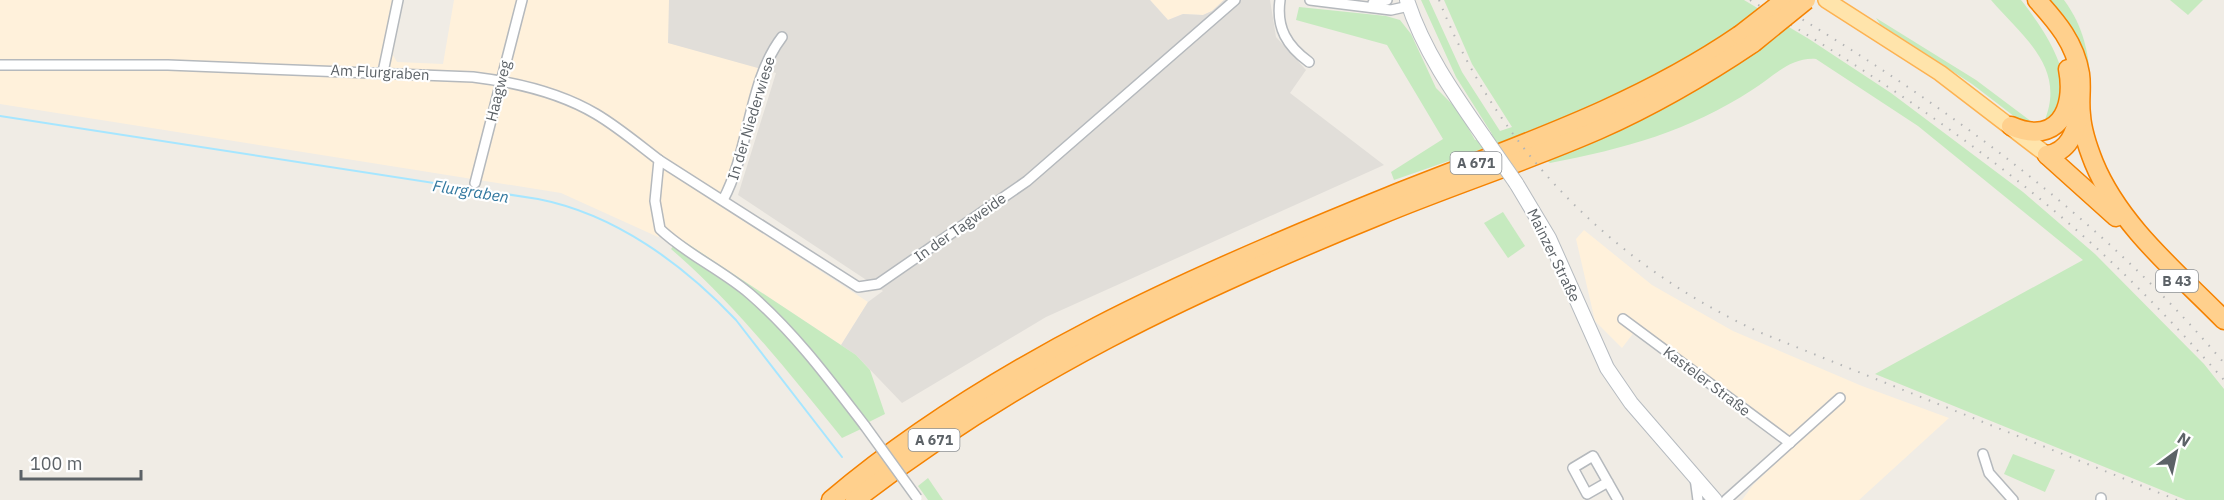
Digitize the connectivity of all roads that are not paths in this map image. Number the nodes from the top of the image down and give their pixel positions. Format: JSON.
{"nodes":[{"id":1,"x":398,"y":0,"type":"edge"},
{"id":2,"x":522,"y":0,"type":"edge"},
{"id":3,"x":1234,"y":0,"type":"edge"},
{"id":4,"x":1281,"y":0,"type":"edge"},
{"id":5,"x":1310,"y":0,"type":"edge"},
{"id":6,"x":1387,"y":0,"type":"edge"},
{"id":7,"x":1785,"y":0,"type":"edge"},
{"id":8,"x":1806,"y":0,"type":"edge"},
{"id":9,"x":1826,"y":0,"type":"edge"},
{"id":10,"x":2029,"y":0,"type":"edge"},
{"id":11,"x":2037,"y":0,"type":"edge"},
{"id":12,"x":1375,"y":1,"type":"edge"},
{"id":13,"x":1405,"y":2,"type":"edge"},
{"id":14,"x":1362,"y":6,"type":"junction"},
{"id":15,"x":782,"y":37,"type":"dead end"},
{"id":16,"x":1746,"y":39,"type":"junction"},
{"id":17,"x":1309,"y":62,"type":"dead end"},
{"id":18,"x":0,"y":65,"type":"edge"},
{"id":19,"x":383,"y":72,"type":"junction"},
{"id":20,"x":501,"y":80,"type":"junction"},
{"id":21,"x":2080,"y":113,"type":"junction"},
{"id":22,"x":2056,"y":124,"type":"junction"},
{"id":23,"x":2011,"y":126,"type":"junction"},
{"id":24,"x":2047,"y":155,"type":"junction"},
{"id":25,"x":659,"y":160,"type":"junction"},
{"id":26,"x":475,"y":183,"type":"dead end"},
{"id":27,"x":723,"y":200,"type":"junction"},
{"id":28,"x":2131,"y":231,"type":"junction"},
{"id":29,"x":667,"y":236,"type":"junction"},
{"id":30,"x":667,"y":246,"type":"dead end"},
{"id":31,"x":2165,"y":260,"type":"junction"},
{"id":32,"x":1623,"y":319,"type":"dead end"},
{"id":33,"x":2224,"y":320,"type":"edge"},
{"id":34,"x":2224,"y":331,"type":"edge"},
{"id":35,"x":1840,"y":399,"type":"dead end"},
{"id":36,"x":1790,"y":444,"type":"junction"},
{"id":37,"x":1983,"y":454,"type":"dead end"},
{"id":38,"x":1695,"y":478,"type":"junction"},
{"id":39,"x":1608,"y":482,"type":"dead end"},
{"id":40,"x":847,"y":498,"type":"edge"},
{"id":41,"x":918,"y":499,"type":"edge"},
{"id":42,"x":825,"y":500,"type":"edge"},
{"id":43,"x":1618,"y":500,"type":"edge"},
{"id":44,"x":1698,"y":500,"type":"edge"},
{"id":45,"x":1714,"y":500,"type":"edge"},
{"id":46,"x":1726,"y":500,"type":"edge"},
{"id":47,"x":2013,"y":500,"type":"edge"}],
"edges":[{"from":1,"to":19,"type":"street"},
{"from":2,"to":20,"type":"street","name":"Haagweg"},
{"from":3,"to":27,"type":"street","name":"In der Tagweide"},
{"from":4,"to":17,"type":"street"},
{"from":5,"to":14,"type":"street"},
{"from":6,"to":12,"type":"street"},
{"from":7,"to":16,"type":"highway","number":"A 671","bridge":true},
{"from":8,"to":16,"type":"highway","number":"A 671","bridge":true},
{"from":9,"to":23,"type":"main road","number":"B 43"},
{"from":10,"to":22,"type":"highway"},
{"from":11,"to":21,"type":"highway"},
{"from":12,"to":14,"type":"street"},
{"from":13,"to":14,"type":"street"},
{"from":13,"to":38,"type":"main road","name":"Mainzer Straße","bridge":true},
{"from":15,"to":27,"type":"street","name":"In der Niederwiese"},
{"from":16,"to":40,"type":"highway","number":"A 671"},
{"from":16,"to":40,"type":"highway","number":"A 671"},
{"from":18,"to":19,"type":"street","name":"Am Flurgraben"},
{"from":19,"to":20,"type":"street","name":"Am Flurgraben"},
{"from":20,"to":25,"type":"street","name":"Am Flurgraben"},
{"from":20,"to":26,"type":"street","name":"Haagweg"},
{"from":21,"to":24,"type":"highway"},
{"from":21,"to":31,"type":"highway"},
{"from":22,"to":23,"type":"highway"},
{"from":22,"to":24,"type":"highway"},
{"from":23,"to":24,"type":"main road","number":"B 43"},
{"from":24,"to":28,"type":"highway","number":"B 43"},
{"from":25,"to":27,"type":"street","name":"In der Tagweide"},
{"from":25,"to":29,"type":"street"},
{"from":28,"to":31,"type":"highway","number":"B 43"},
{"from":28,"to":34,"type":"highway","number":"B 43"},
{"from":29,"to":30,"type":"street"},
{"from":29,"to":41,"type":"street","bridge":true},
{"from":31,"to":33,"type":"highway","number":"B 43"},
{"from":32,"to":36,"type":"street","name":"Kasteler Straße"},
{"from":35,"to":36,"type":"street"},
{"from":36,"to":46,"type":"street"},
{"from":37,"to":47,"type":"street"},
{"from":38,"to":44,"type":"street"},
{"from":38,"to":45,"type":"main road","name":"Mainzer Straße"},
{"from":39,"to":43,"type":"street"},
{"from":40,"to":42,"type":"highway"}]}
